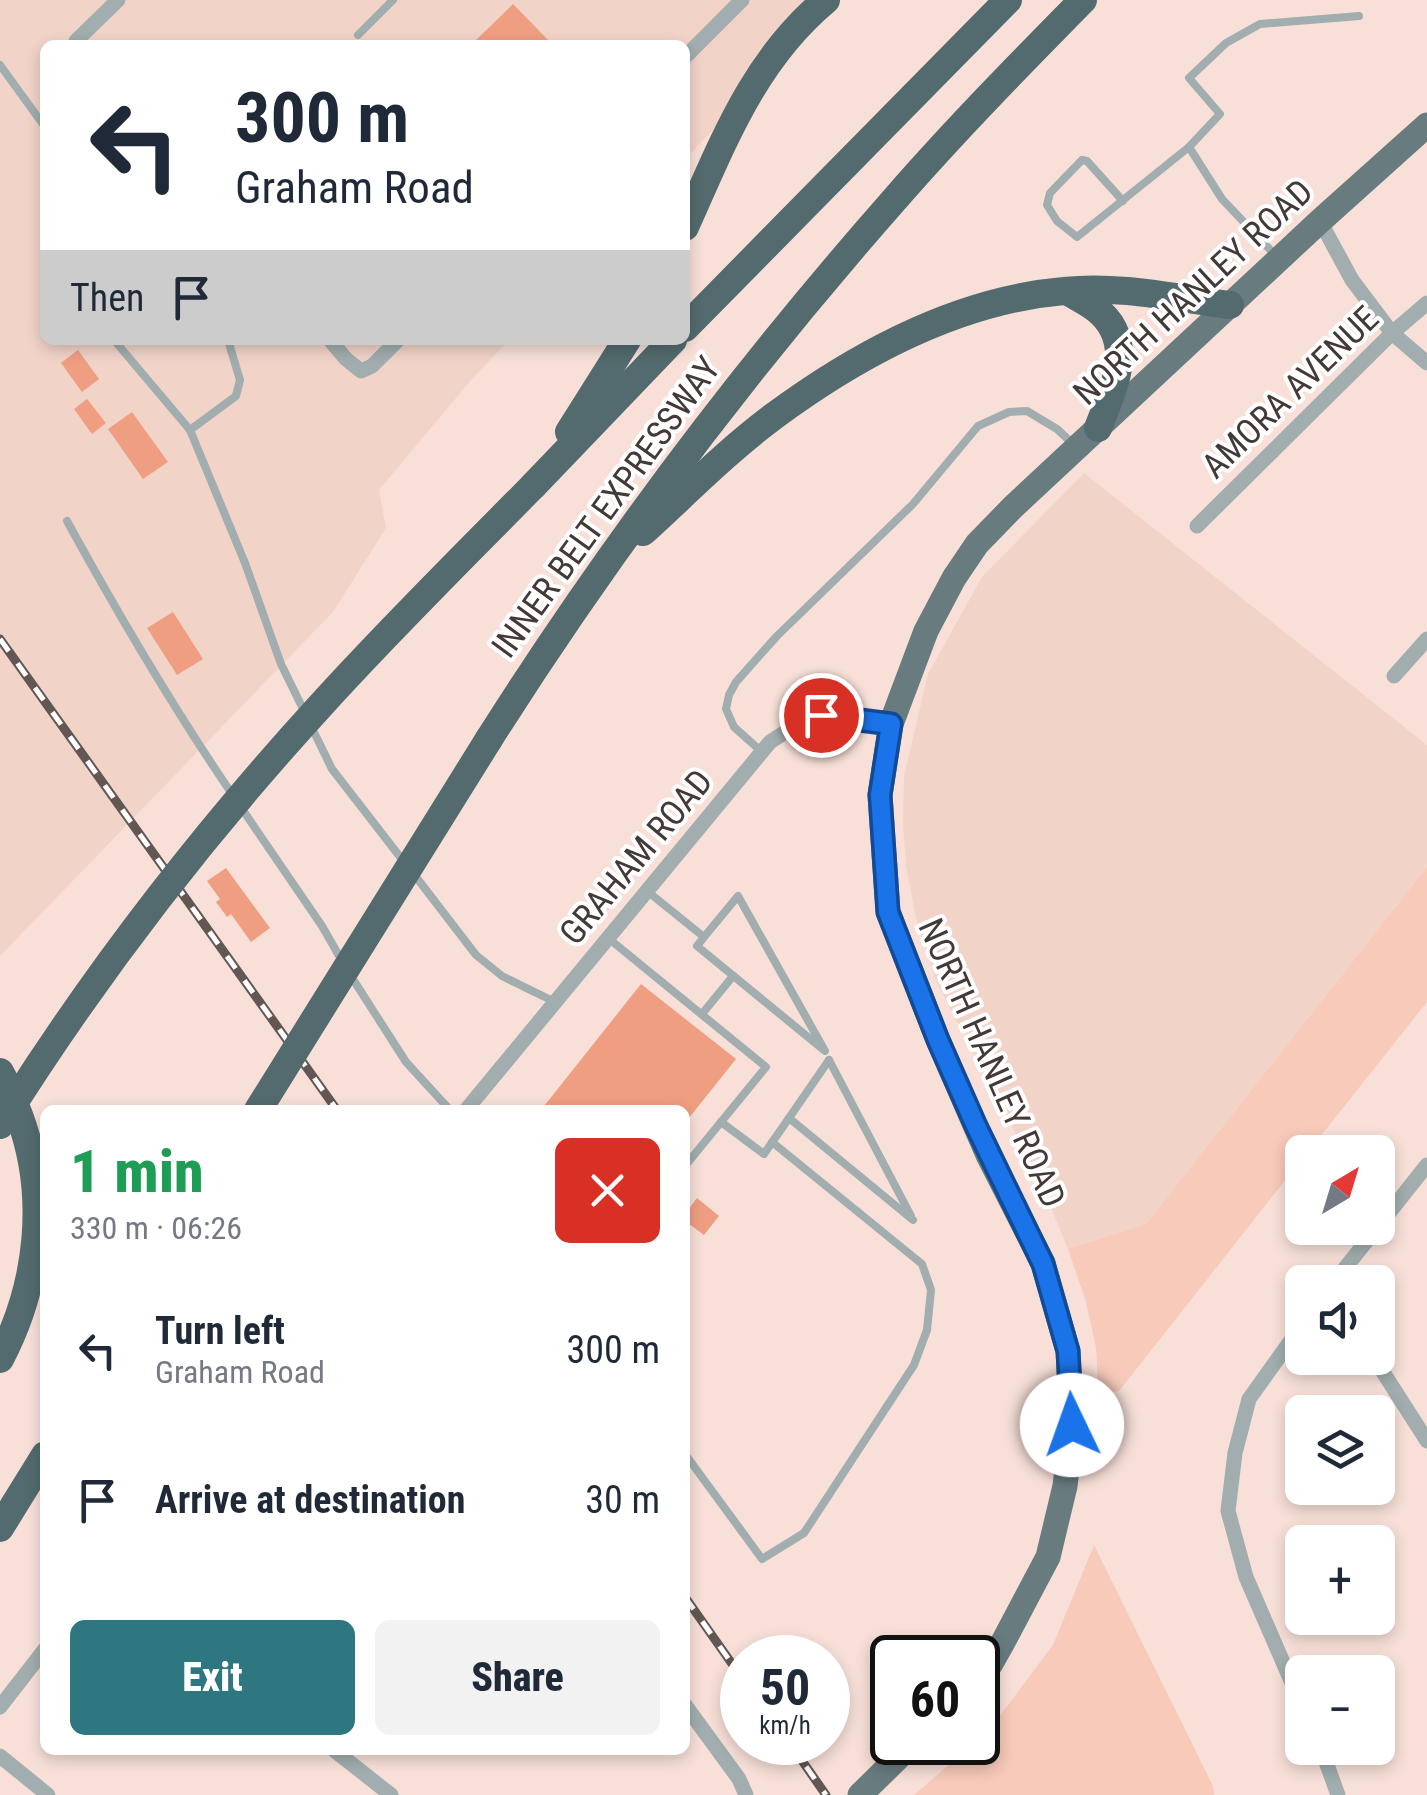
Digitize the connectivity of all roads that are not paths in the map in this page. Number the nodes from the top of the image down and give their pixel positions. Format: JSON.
{"nodes":[{"id":1,"x":118,"y":0,"type":"edge"},
{"id":2,"x":393,"y":0,"type":"edge"},
{"id":3,"x":742,"y":0,"type":"edge"},
{"id":4,"x":826,"y":0,"type":"edge"},
{"id":5,"x":1008,"y":0,"type":"edge"},
{"id":6,"x":1083,"y":0,"type":"edge"},
{"id":7,"x":1359,"y":16,"type":"dead end"},
{"id":8,"x":358,"y":35,"type":"dead end"},
{"id":9,"x":81,"y":40,"type":"edge"},
{"id":10,"x":690,"y":51,"type":"edge"},
{"id":11,"x":0,"y":65,"type":"edge"},
{"id":12,"x":40,"y":120,"type":"edge"},
{"id":13,"x":1427,"y":125,"type":"edge"},
{"id":14,"x":1189,"y":148,"type":"junction"},
{"id":15,"x":1123,"y":201,"type":"junction"},
{"id":16,"x":690,"y":216,"type":"edge"},
{"id":17,"x":1320,"y":222,"type":"junction"},
{"id":18,"x":1279,"y":260,"type":"junction"},
{"id":19,"x":1066,"y":290,"type":"junction"},
{"id":20,"x":1427,"y":303,"type":"edge"},
{"id":21,"x":1230,"y":305,"type":"junction"},
{"id":22,"x":690,"y":323,"type":"edge"},
{"id":23,"x":1392,"y":333,"type":"junction"},
{"id":24,"x":118,"y":345,"type":"edge"},
{"id":25,"x":230,"y":345,"type":"edge"},
{"id":26,"x":334,"y":345,"type":"edge"},
{"id":27,"x":393,"y":345,"type":"edge"},
{"id":28,"x":624,"y":345,"type":"edge"},
{"id":29,"x":668,"y":345,"type":"edge"},
{"id":30,"x":1427,"y":363,"type":"edge"},
{"id":31,"x":1098,"y":428,"type":"junction"},
{"id":32,"x":190,"y":430,"type":"junction"},
{"id":33,"x":1077,"y":448,"type":"junction"},
{"id":34,"x":534,"y":486,"type":"junction"},
{"id":35,"x":67,"y":522,"type":"dead end"},
{"id":36,"x":1197,"y":526,"type":"dead end"},
{"id":37,"x":601,"y":570,"type":"junction"},
{"id":38,"x":1427,"y":639,"type":"edge"},
{"id":39,"x":1394,"y":676,"type":"dead end"},
{"id":40,"x":891,"y":724,"type":"junction"},
{"id":41,"x":762,"y":752,"type":"junction"},
{"id":42,"x":647,"y":891,"type":"junction"},
{"id":43,"x":608,"y":938,"type":"junction"},
{"id":44,"x":704,"y":938,"type":"junction"},
{"id":45,"x":733,"y":976,"type":"junction"},
{"id":46,"x":555,"y":1002,"type":"junction"},
{"id":47,"x":702,"y":1014,"type":"junction"},
{"id":48,"x":827,"y":1056,"type":"junction"},
{"id":49,"x":0,"y":1072,"type":"edge"},
{"id":50,"x":261,"y":1105,"type":"edge"},
{"id":51,"x":445,"y":1105,"type":"edge"},
{"id":52,"x":470,"y":1105,"type":"edge"},
{"id":53,"x":0,"y":1114,"type":"edge"},
{"id":54,"x":789,"y":1118,"type":"junction"},
{"id":55,"x":721,"y":1122,"type":"junction"},
{"id":56,"x":0,"y":1125,"type":"edge"},
{"id":57,"x":772,"y":1142,"type":"junction"},
{"id":58,"x":690,"y":1160,"type":"edge"},
{"id":59,"x":1427,"y":1166,"type":"edge"},
{"id":60,"x":1348,"y":1265,"type":"edge"},
{"id":61,"x":0,"y":1319,"type":"edge"},
{"id":62,"x":1285,"y":1349,"type":"edge"},
{"id":63,"x":0,"y":1359,"type":"edge"},
{"id":64,"x":1385,"y":1375,"type":"edge"},
{"id":65,"x":1427,"y":1441,"type":"edge"},
{"id":66,"x":690,"y":1461,"type":"edge"},
{"id":67,"x":40,"y":1463,"type":"edge"},
{"id":68,"x":0,"y":1528,"type":"edge"},
{"id":69,"x":1000,"y":1649,"type":"edge"},
{"id":70,"x":40,"y":1655,"type":"edge"},
{"id":71,"x":1285,"y":1667,"type":"edge"},
{"id":72,"x":0,"y":1707,"type":"edge"},
{"id":73,"x":690,"y":1712,"type":"edge"},
{"id":74,"x":340,"y":1755,"type":"edge"},
{"id":75,"x":0,"y":1756,"type":"edge"},
{"id":76,"x":891,"y":1765,"type":"edge"},
{"id":77,"x":1327,"y":1765,"type":"edge"},
{"id":78,"x":48,"y":1795,"type":"edge"},
{"id":79,"x":391,"y":1795,"type":"edge"},
{"id":80,"x":746,"y":1795,"type":"edge"},
{"id":81,"x":860,"y":1795,"type":"edge"},
{"id":82,"x":1338,"y":1795,"type":"edge"}],
"edges":[{"from":1,"to":9,"type":"street"},
{"from":2,"to":8,"type":"lane"},
{"from":3,"to":10,"type":"street"},
{"from":4,"to":16,"type":"highway"},
{"from":5,"to":22,"type":"highway","name":"INNER BELT EXPRESSWAY"},
{"from":6,"to":37,"type":"highway","name":"INNER BELT EXPRESSWAY"},
{"from":7,"to":14,"type":"lane"},
{"from":11,"to":12,"type":"lane"},
{"from":13,"to":17,"type":"main road","name":"NORTH HANLEY ROAD"},
{"from":14,"to":15,"type":"lane"},
{"from":14,"to":18,"type":"lane"},
{"from":15,"to":15,"type":"lane"},
{"from":17,"to":18,"type":"main road","name":"NORTH HANLEY ROAD"},
{"from":17,"to":23,"type":"street"},
{"from":18,"to":21,"type":"main road","name":"NORTH HANLEY ROAD"},
{"from":19,"to":21,"type":"highway"},
{"from":19,"to":31,"type":"highway"},
{"from":19,"to":37,"type":"highway"},
{"from":20,"to":23,"type":"street","name":"AMORA AVENUE"},
{"from":21,"to":31,"type":"main road","name":"NORTH HANLEY ROAD"},
{"from":23,"to":30,"type":"street"},
{"from":23,"to":36,"type":"street","name":"AMORA AVENUE"},
{"from":24,"to":32,"type":"lane"},
{"from":25,"to":32,"type":"lane"},
{"from":26,"to":27,"type":"street"},
{"from":28,"to":34,"type":"highway"},
{"from":29,"to":34,"type":"highway","name":"INNER BELT EXPRESSWAY"},
{"from":31,"to":33,"type":"main road","name":"NORTH HANLEY ROAD"},
{"from":32,"to":46,"type":"lane"},
{"from":33,"to":40,"type":"main road","name":"NORTH HANLEY ROAD"},
{"from":33,"to":41,"type":"lane"},
{"from":34,"to":56,"type":"highway","name":"INNER BELT EXPRESSWAY","bridge":true},
{"from":35,"to":51,"type":"lane"},
{"from":37,"to":50,"type":"highway","name":"INNER BELT EXPRESSWAY","bridge":true},
{"from":38,"to":39,"type":"street"},
{"from":40,"to":41,"type":"street","name":"GRAHAM ROAD"},
{"from":40,"to":69,"type":"main road","name":"NORTH HANLEY ROAD"},
{"from":41,"to":42,"type":"street","name":"GRAHAM ROAD"},
{"from":42,"to":43,"type":"street","name":"GRAHAM ROAD"},
{"from":42,"to":44,"type":"lane"},
{"from":43,"to":46,"type":"street","name":"GRAHAM ROAD"},
{"from":43,"to":47,"type":"lane"},
{"from":44,"to":45,"type":"lane"},
{"from":44,"to":48,"type":"lane"},
{"from":45,"to":47,"type":"lane"},
{"from":45,"to":48,"type":"lane"},
{"from":46,"to":52,"type":"street","name":"GRAHAM ROAD"},
{"from":47,"to":55,"type":"lane"},
{"from":48,"to":54,"type":"lane"},
{"from":48,"to":54,"type":"lane"},
{"from":49,"to":63,"type":"highway"},
{"from":53,"to":61,"type":"highway"},
{"from":54,"to":57,"type":"lane"},
{"from":55,"to":57,"type":"lane"},
{"from":55,"to":58,"type":"lane"},
{"from":57,"to":66,"type":"lane"},
{"from":59,"to":60,"type":"street"},
{"from":62,"to":71,"type":"street"},
{"from":64,"to":65,"type":"street"},
{"from":67,"to":68,"type":"highway"},
{"from":70,"to":72,"type":"street"},
{"from":73,"to":80,"type":"street"},
{"from":74,"to":79,"type":"street"},
{"from":75,"to":78,"type":"street"},
{"from":76,"to":81,"type":"main road"},
{"from":77,"to":82,"type":"street"}]}
